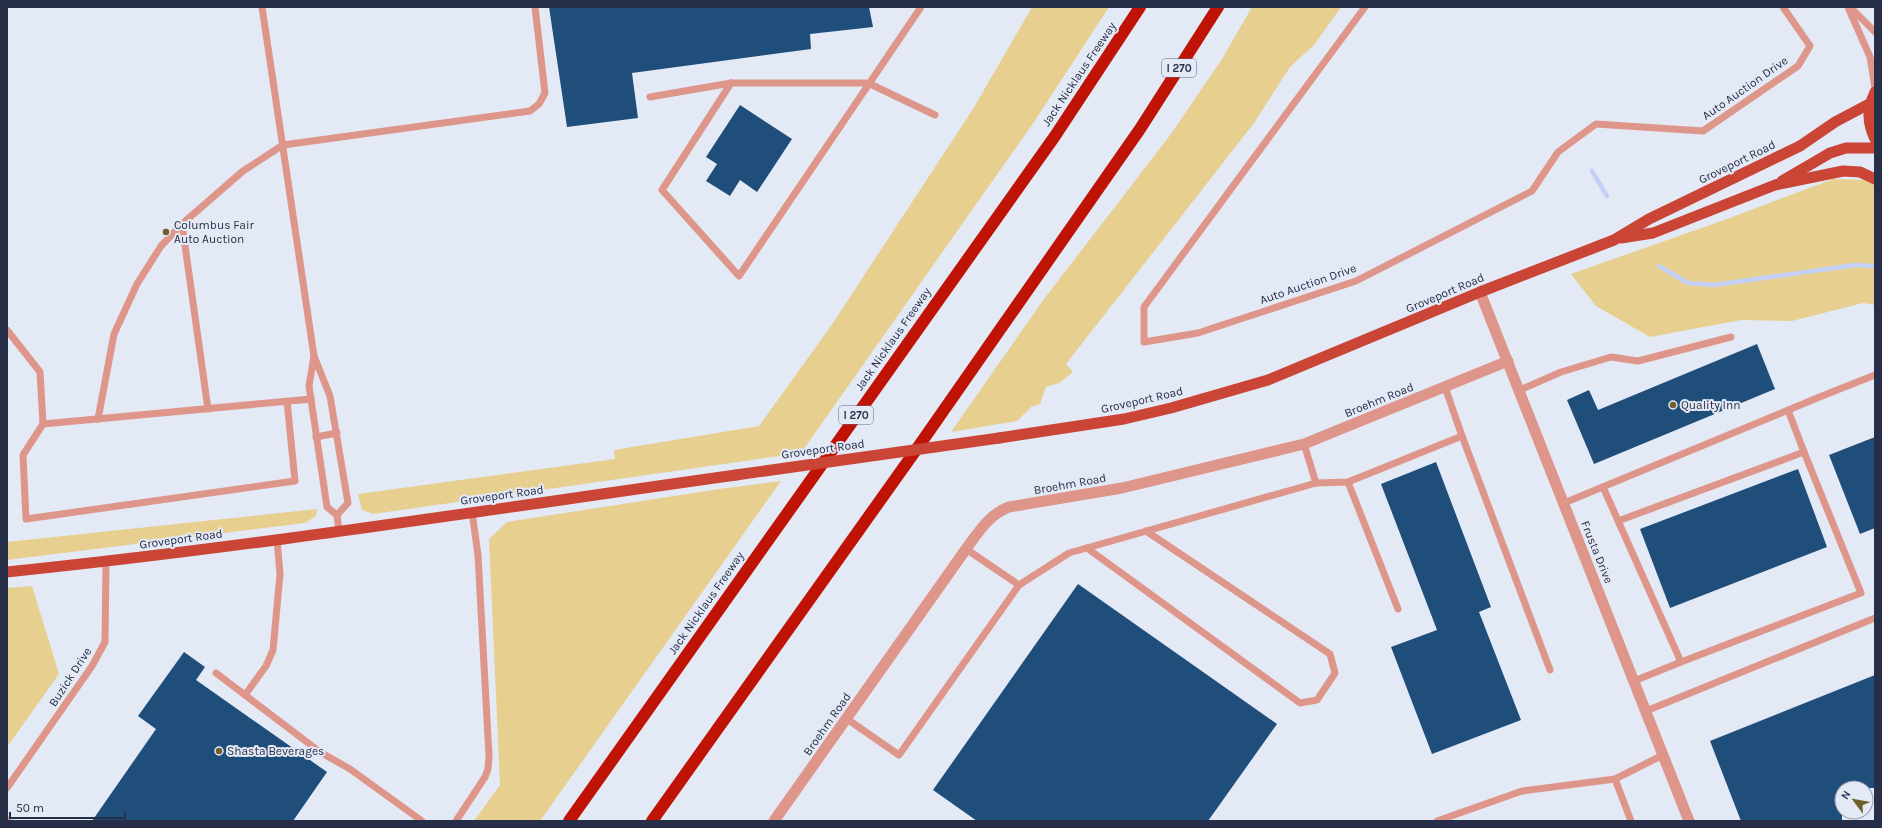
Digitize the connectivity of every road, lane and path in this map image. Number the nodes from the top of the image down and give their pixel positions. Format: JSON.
{"nodes":[{"id":1,"x":262,"y":7,"type":"edge"},
{"id":2,"x":535,"y":7,"type":"edge"},
{"id":3,"x":921,"y":7,"type":"edge"},
{"id":4,"x":1136,"y":7,"type":"edge"},
{"id":5,"x":1140,"y":7,"type":"edge"},
{"id":6,"x":1218,"y":7,"type":"edge"},
{"id":7,"x":1365,"y":7,"type":"edge"},
{"id":8,"x":1783,"y":7,"type":"edge"},
{"id":9,"x":1848,"y":7,"type":"edge"},
{"id":10,"x":1875,"y":32,"type":"edge"},
{"id":11,"x":1118,"y":42,"type":"junction"},
{"id":12,"x":731,"y":83,"type":"junction"},
{"id":13,"x":868,"y":84,"type":"junction"},
{"id":14,"x":1875,"y":88,"type":"edge"},
{"id":15,"x":1875,"y":92,"type":"edge"},
{"id":16,"x":650,"y":97,"type":"dead end"},
{"id":17,"x":1870,"y":104,"type":"junction"},
{"id":18,"x":935,"y":116,"type":"dead end"},
{"id":19,"x":1875,"y":139,"type":"edge"},
{"id":20,"x":283,"y":145,"type":"junction"},
{"id":21,"x":1875,"y":148,"type":"edge"},
{"id":22,"x":1875,"y":178,"type":"edge"},
{"id":23,"x":1775,"y":185,"type":"junction"},
{"id":24,"x":182,"y":224,"type":"junction"},
{"id":25,"x":1614,"y":240,"type":"junction"},
{"id":26,"x":1480,"y":292,"type":"junction"},
{"id":27,"x":7,"y":330,"type":"edge"},
{"id":28,"x":1731,"y":337,"type":"dead end"},
{"id":29,"x":314,"y":356,"type":"junction"},
{"id":30,"x":1508,"y":361,"type":"junction"},
{"id":31,"x":1875,"y":375,"type":"edge"},
{"id":32,"x":1445,"y":387,"type":"junction"},
{"id":33,"x":1520,"y":390,"type":"junction"},
{"id":34,"x":311,"y":399,"type":"junction"},
{"id":35,"x":287,"y":401,"type":"junction"},
{"id":36,"x":208,"y":409,"type":"junction"},
{"id":37,"x":1788,"y":410,"type":"junction"},
{"id":38,"x":98,"y":419,"type":"junction"},
{"id":39,"x":43,"y":424,"type":"junction"},
{"id":40,"x":337,"y":433,"type":"junction"},
{"id":41,"x":1462,"y":436,"type":"junction"},
{"id":42,"x":316,"y":437,"type":"junction"},
{"id":43,"x":1304,"y":444,"type":"junction"},
{"id":44,"x":1804,"y":452,"type":"junction"},
{"id":45,"x":1316,"y":482,"type":"junction"},
{"id":46,"x":1348,"y":482,"type":"junction"},
{"id":47,"x":1603,"y":487,"type":"junction"},
{"id":48,"x":1564,"y":503,"type":"junction"},
{"id":49,"x":472,"y":512,"type":"junction"},
{"id":50,"x":337,"y":515,"type":"junction"},
{"id":51,"x":1618,"y":521,"type":"junction"},
{"id":52,"x":339,"y":531,"type":"junction"},
{"id":53,"x":1146,"y":531,"type":"junction"},
{"id":54,"x":278,"y":539,"type":"junction"},
{"id":55,"x":1087,"y":548,"type":"junction"},
{"id":56,"x":966,"y":549,"type":"junction"},
{"id":57,"x":106,"y":562,"type":"junction"},
{"id":58,"x":7,"y":572,"type":"edge"},
{"id":59,"x":1018,"y":585,"type":"junction"},
{"id":60,"x":1398,"y":609,"type":"dead end"},
{"id":61,"x":1875,"y":618,"type":"edge"},
{"id":62,"x":1681,"y":662,"type":"junction"},
{"id":63,"x":1550,"y":670,"type":"dead end"},
{"id":64,"x":216,"y":673,"type":"dead end"},
{"id":65,"x":1634,"y":681,"type":"junction"},
{"id":66,"x":245,"y":695,"type":"junction"},
{"id":67,"x":1646,"y":711,"type":"junction"},
{"id":68,"x":847,"y":719,"type":"junction"},
{"id":69,"x":1663,"y":755,"type":"junction"},
{"id":70,"x":1615,"y":779,"type":"junction"},
{"id":71,"x":7,"y":788,"type":"edge"},
{"id":72,"x":422,"y":821,"type":"edge"},
{"id":73,"x":456,"y":821,"type":"edge"},
{"id":74,"x":569,"y":821,"type":"edge"},
{"id":75,"x":652,"y":821,"type":"edge"},
{"id":76,"x":774,"y":821,"type":"edge"},
{"id":77,"x":1437,"y":821,"type":"edge"},
{"id":78,"x":1631,"y":821,"type":"edge"},
{"id":79,"x":1689,"y":821,"type":"edge"}],
"edges":[{"from":1,"to":20,"type":"lane"},
{"from":2,"to":20,"type":"lane"},
{"from":3,"to":13,"type":"lane"},
{"from":4,"to":11,"type":"highway"},
{"from":5,"to":11,"type":"highway","name":"Jack Nicklaus Freeway","number":"I 270"},
{"from":6,"to":75,"type":"highway","number":"I 270"},
{"from":7,"to":8,"type":"lane","name":"Auto Auction Drive"},
{"from":9,"to":10,"type":"lane"},
{"from":9,"to":14,"type":"lane"},
{"from":11,"to":74,"type":"highway","name":"Jack Nicklaus Freeway","number":"I 270"},
{"from":12,"to":13,"type":"lane"},
{"from":12,"to":13,"type":"lane"},
{"from":12,"to":16,"type":"lane"},
{"from":13,"to":18,"type":"lane"},
{"from":15,"to":17,"type":"main road"},
{"from":17,"to":19,"type":"main road"},
{"from":17,"to":25,"type":"main road","name":"Groveport Road"},
{"from":20,"to":24,"type":"lane"},
{"from":20,"to":29,"type":"lane"},
{"from":21,"to":23,"type":"main road","name":"Groveport Road"},
{"from":22,"to":23,"type":"main road","name":"Groveport Road"},
{"from":23,"to":25,"type":"main road","name":"Groveport Road"},
{"from":24,"to":36,"type":"lane"},
{"from":24,"to":38,"type":"lane"},
{"from":25,"to":26,"type":"main road","name":"Groveport Road"},
{"from":26,"to":30,"type":"street","name":"Frusta Drive"},
{"from":26,"to":49,"type":"main road","name":"Groveport Road","bridge":true},
{"from":27,"to":39,"type":"lane"},
{"from":28,"to":33,"type":"lane"},
{"from":29,"to":34,"type":"lane"},
{"from":29,"to":40,"type":"lane"},
{"from":30,"to":32,"type":"street","name":"Broehm Road"},
{"from":30,"to":33,"type":"street","name":"Frusta Drive"},
{"from":31,"to":37,"type":"lane"},
{"from":32,"to":41,"type":"lane"},
{"from":32,"to":43,"type":"street","name":"Broehm Road"},
{"from":33,"to":48,"type":"street","name":"Frusta Drive"},
{"from":34,"to":35,"type":"lane"},
{"from":34,"to":42,"type":"lane"},
{"from":35,"to":36,"type":"lane"},
{"from":35,"to":39,"type":"lane"},
{"from":36,"to":38,"type":"lane"},
{"from":37,"to":44,"type":"lane"},
{"from":37,"to":47,"type":"lane"},
{"from":38,"to":39,"type":"lane"},
{"from":40,"to":42,"type":"lane"},
{"from":40,"to":50,"type":"lane"},
{"from":41,"to":46,"type":"lane"},
{"from":41,"to":63,"type":"lane"},
{"from":42,"to":50,"type":"lane"},
{"from":43,"to":45,"type":"lane"},
{"from":43,"to":56,"type":"street","name":"Broehm Road"},
{"from":44,"to":51,"type":"lane"},
{"from":44,"to":62,"type":"lane"},
{"from":45,"to":46,"type":"lane"},
{"from":45,"to":53,"type":"lane"},
{"from":46,"to":60,"type":"lane"},
{"from":47,"to":48,"type":"lane"},
{"from":47,"to":51,"type":"lane"},
{"from":48,"to":65,"type":"street","name":"Frusta Drive"},
{"from":49,"to":52,"type":"main road","name":"Groveport Road"},
{"from":49,"to":73,"type":"lane"},
{"from":50,"to":52,"type":"lane"},
{"from":51,"to":62,"type":"lane"},
{"from":52,"to":54,"type":"main road","name":"Groveport Road"},
{"from":53,"to":55,"type":"lane"},
{"from":53,"to":55,"type":"lane"},
{"from":54,"to":57,"type":"main road","name":"Groveport Road"},
{"from":54,"to":66,"type":"lane"},
{"from":55,"to":59,"type":"lane"},
{"from":56,"to":59,"type":"lane"},
{"from":56,"to":68,"type":"street","name":"Broehm Road"},
{"from":57,"to":58,"type":"main road","name":"Groveport Road"},
{"from":57,"to":71,"type":"lane","name":"Buzick Drive"},
{"from":59,"to":68,"type":"lane"},
{"from":61,"to":67,"type":"lane"},
{"from":62,"to":65,"type":"lane"},
{"from":64,"to":66,"type":"lane"},
{"from":65,"to":67,"type":"street","name":"Frusta Drive"},
{"from":66,"to":72,"type":"lane"},
{"from":67,"to":69,"type":"street","name":"Frusta Drive"},
{"from":68,"to":76,"type":"street","name":"Broehm Road"},
{"from":69,"to":70,"type":"lane"},
{"from":69,"to":79,"type":"street","name":"Frusta Drive"},
{"from":70,"to":77,"type":"lane"},
{"from":70,"to":78,"type":"lane"}]}
